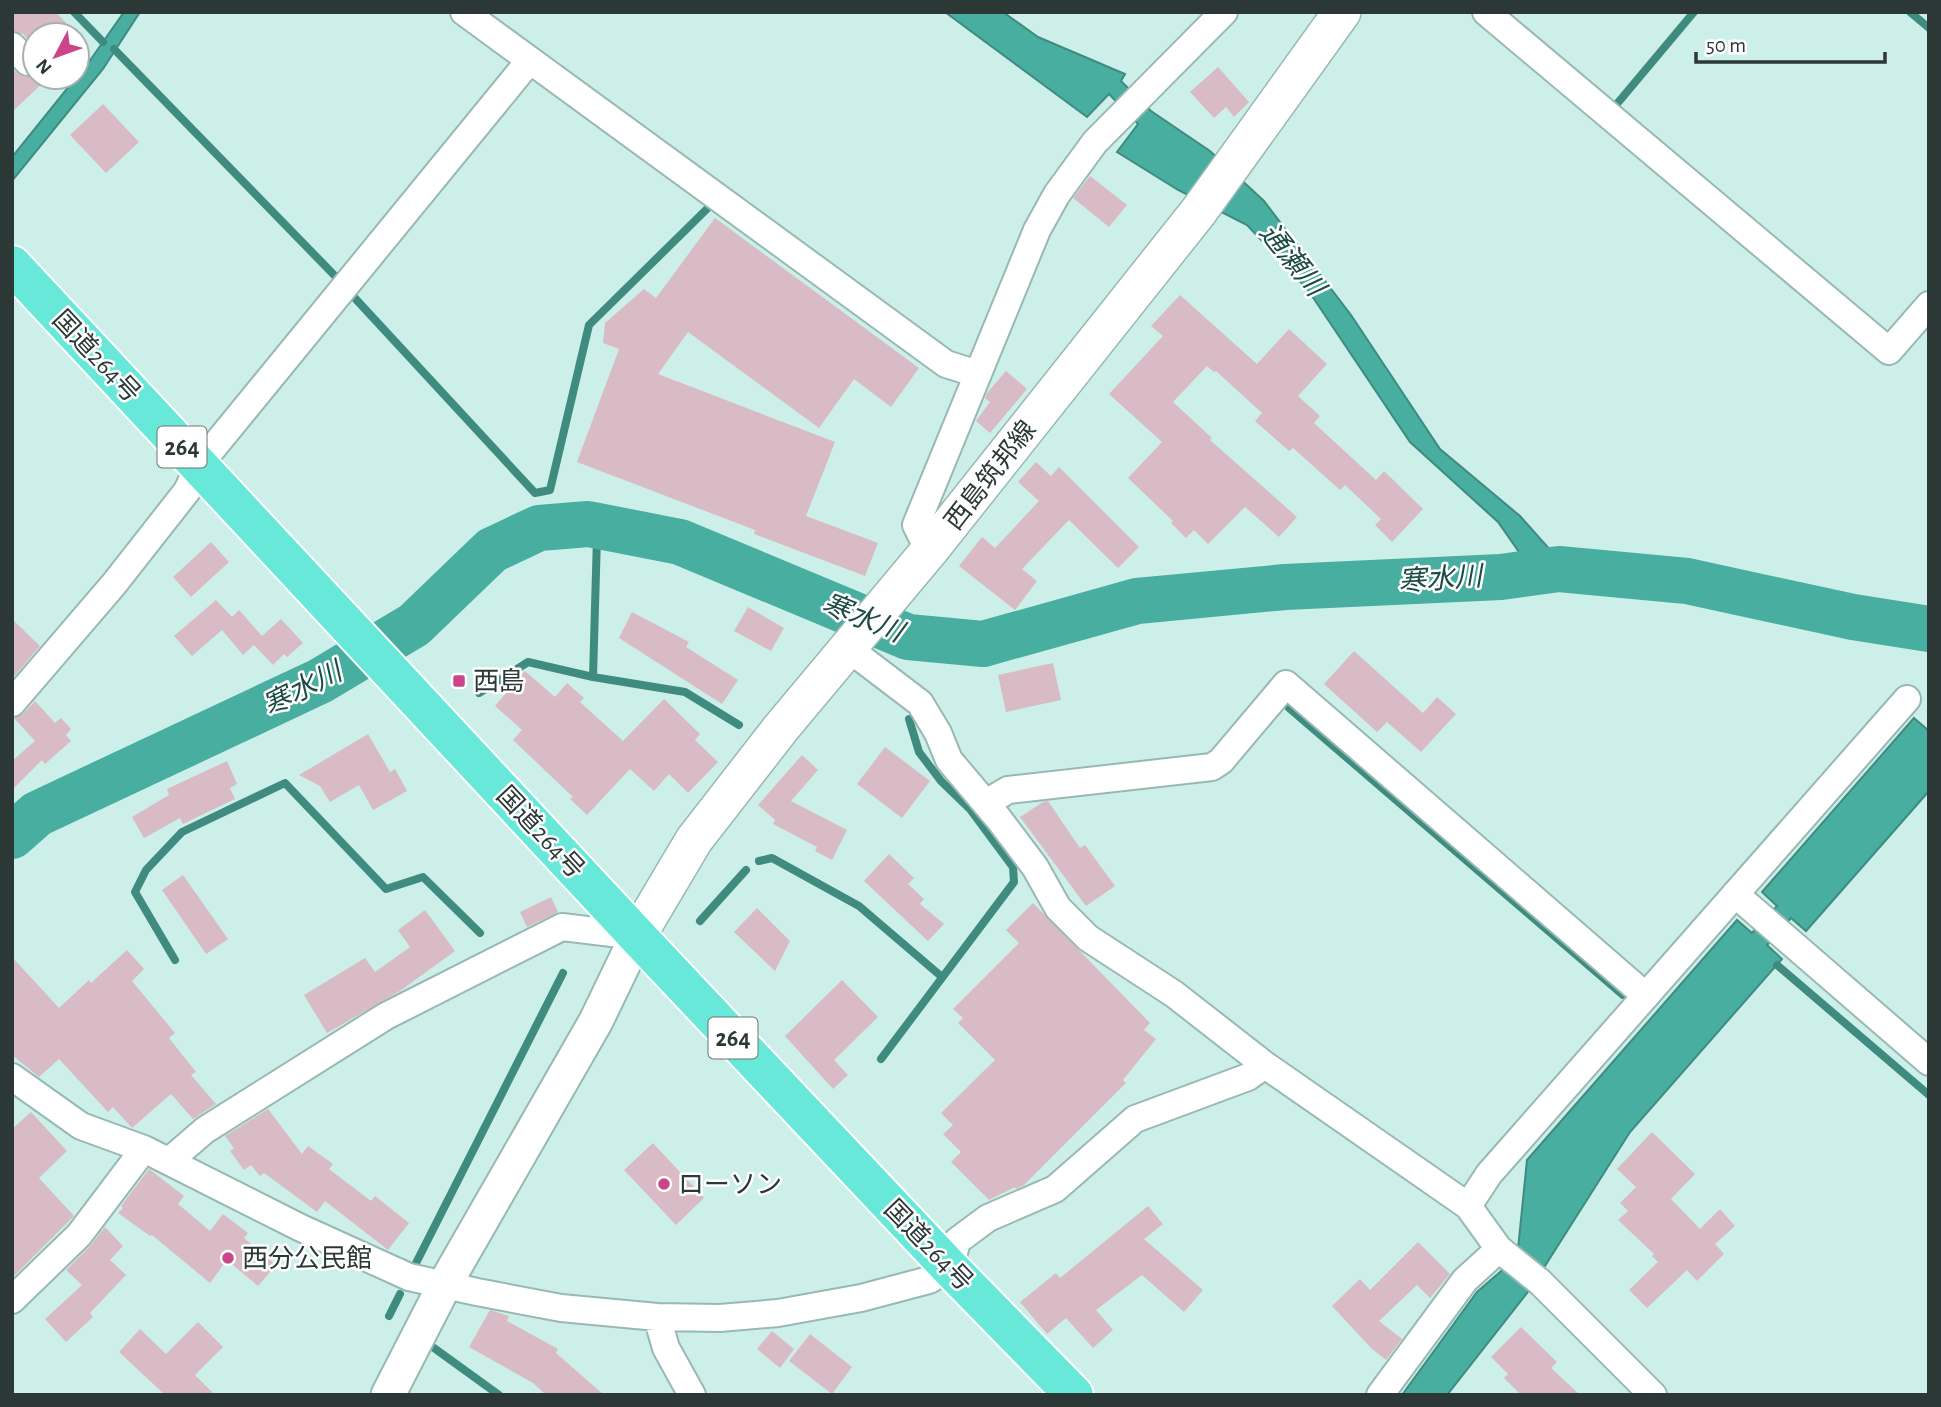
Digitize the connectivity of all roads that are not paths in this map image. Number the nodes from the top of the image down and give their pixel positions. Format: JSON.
{"nodes":[{"id":1,"x":464,"y":12,"type":"edge"},
{"id":2,"x":1224,"y":12,"type":"edge"},
{"id":3,"x":1342,"y":12,"type":"edge"},
{"id":4,"x":1486,"y":12,"type":"edge"},
{"id":5,"x":530,"y":60,"type":"junction"},
{"id":6,"x":12,"y":265,"type":"edge"},
{"id":7,"x":1929,"y":304,"type":"edge"},
{"id":8,"x":978,"y":374,"type":"junction"},
{"id":9,"x":200,"y":465,"type":"junction"},
{"id":10,"x":929,"y":551,"type":"junction"},
{"id":11,"x":849,"y":649,"type":"junction"},
{"id":12,"x":1907,"y":699,"type":"dead end"},
{"id":13,"x":12,"y":703,"type":"edge"},
{"id":14,"x":986,"y":803,"type":"junction"},
{"id":15,"x":1735,"y":894,"type":"junction"},
{"id":16,"x":637,"y":936,"type":"junction"},
{"id":17,"x":1646,"y":996,"type":"junction"},
{"id":18,"x":1929,"y":1062,"type":"edge"},
{"id":19,"x":1265,"y":1065,"type":"junction"},
{"id":20,"x":12,"y":1077,"type":"edge"},
{"id":21,"x":144,"y":1149,"type":"junction"},
{"id":22,"x":169,"y":1161,"type":"junction"},
{"id":23,"x":1468,"y":1206,"type":"junction"},
{"id":24,"x":1503,"y":1252,"type":"junction"},
{"id":25,"x":950,"y":1268,"type":"junction"},
{"id":26,"x":445,"y":1284,"type":"junction"},
{"id":27,"x":12,"y":1300,"type":"edge"},
{"id":28,"x":656,"y":1317,"type":"junction"},
{"id":29,"x":1060,"y":1390,"type":"edge"},
{"id":30,"x":388,"y":1395,"type":"edge"},
{"id":31,"x":692,"y":1395,"type":"edge"},
{"id":32,"x":1380,"y":1395,"type":"edge"},
{"id":33,"x":1653,"y":1395,"type":"edge"}],
"edges":[{"from":1,"to":5,"type":"street"},
{"from":2,"to":8,"type":"street"},
{"from":3,"to":10,"type":"main road","name":"西島筑邦線"},
{"from":4,"to":7,"type":"street"},
{"from":5,"to":8,"type":"street"},
{"from":5,"to":9,"type":"street"},
{"from":6,"to":9,"type":"highway","name":"国道264号","number":"264"},
{"from":8,"to":10,"type":"street"},
{"from":9,"to":13,"type":"street"},
{"from":9,"to":16,"type":"highway","name":"国道264号","number":"264"},
{"from":10,"to":11,"type":"main road","name":"西島筑邦線"},
{"from":11,"to":14,"type":"street"},
{"from":11,"to":16,"type":"main road","name":"西島筑邦線"},
{"from":12,"to":15,"type":"street"},
{"from":14,"to":17,"type":"street"},
{"from":14,"to":19,"type":"street"},
{"from":15,"to":17,"type":"street"},
{"from":15,"to":18,"type":"street"},
{"from":16,"to":22,"type":"street"},
{"from":16,"to":25,"type":"highway","name":"国道264号","number":"264"},
{"from":16,"to":26,"type":"street"},
{"from":17,"to":23,"type":"street"},
{"from":19,"to":23,"type":"street"},
{"from":19,"to":25,"type":"street"},
{"from":20,"to":21,"type":"street"},
{"from":21,"to":22,"type":"street"},
{"from":21,"to":27,"type":"street"},
{"from":22,"to":26,"type":"street"},
{"from":23,"to":24,"type":"street"},
{"from":24,"to":32,"type":"street"},
{"from":24,"to":33,"type":"street"},
{"from":25,"to":28,"type":"street"},
{"from":25,"to":29,"type":"highway","name":"国道264号","number":"264"},
{"from":26,"to":28,"type":"street"},
{"from":26,"to":30,"type":"street"},
{"from":28,"to":31,"type":"street"}]}
